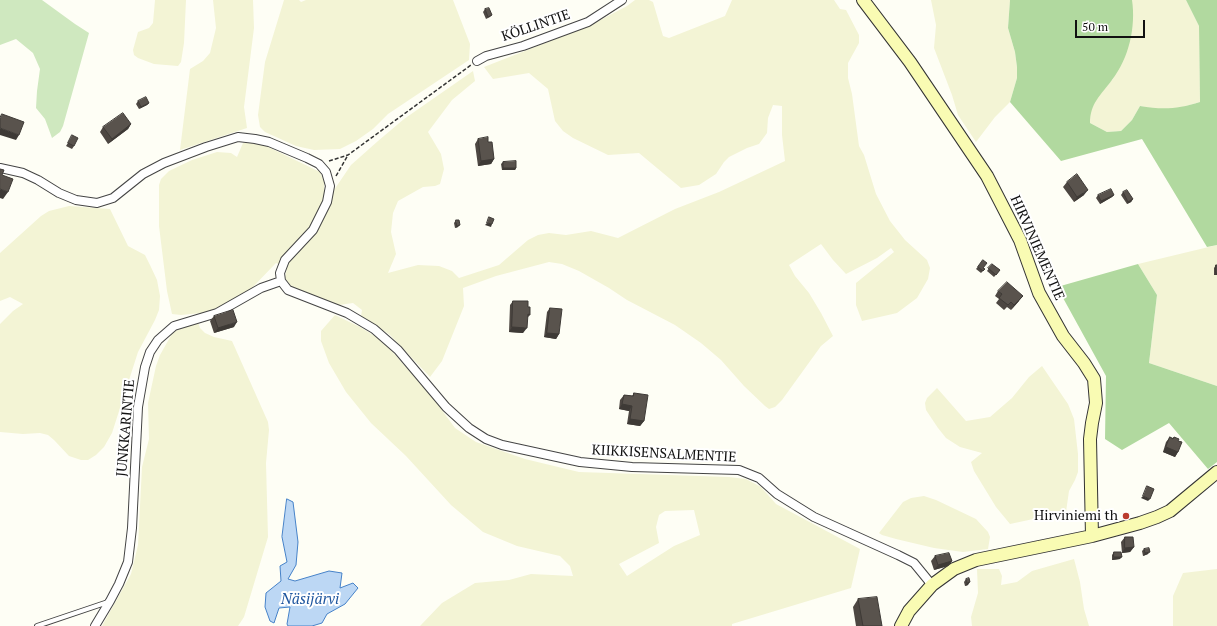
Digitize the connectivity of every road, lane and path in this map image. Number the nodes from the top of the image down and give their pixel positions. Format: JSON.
{"nodes":[{"id":1,"x":622,"y":0,"type":"edge"},
{"id":2,"x":863,"y":0,"type":"edge"},
{"id":3,"x":477,"y":61,"type":"joint"},
{"id":4,"x":348,"y":155,"type":"junction"},
{"id":5,"x":319,"y":164,"type":"junction"},
{"id":6,"x":0,"y":168,"type":"edge"},
{"id":7,"x":330,"y":186,"type":"junction"},
{"id":8,"x":281,"y":282,"type":"junction"},
{"id":9,"x":1217,"y":472,"type":"edge"},
{"id":10,"x":1092,"y":536,"type":"junction"},
{"id":11,"x":932,"y":585,"type":"junction"},
{"id":12,"x":110,"y":601,"type":"junction"},
{"id":13,"x":37,"y":626,"type":"edge"},
{"id":14,"x":95,"y":626,"type":"edge"},
{"id":15,"x":901,"y":626,"type":"edge"}],
"edges":[{"from":1,"to":3,"type":"street","name":"KÖLLINTIE"},
{"from":2,"to":10,"type":"street","name":"HIRVINIEMENTIE"},
{"from":3,"to":4,"type":"path"},
{"from":4,"to":5,"type":"path"},
{"from":4,"to":7,"type":"path"},
{"from":5,"to":6,"type":"street"},
{"from":5,"to":7,"type":"street"},
{"from":7,"to":8,"type":"street"},
{"from":8,"to":11,"type":"street","name":"KIIKKISENSALMENTIE"},
{"from":8,"to":12,"type":"street","name":"JUNKKARINTIE"},
{"from":9,"to":10,"type":"street"},
{"from":10,"to":11,"type":"street"},
{"from":11,"to":15,"type":"street"},
{"from":12,"to":13,"type":"lane"},
{"from":12,"to":14,"type":"street","name":"JUNKKARINTIE"}]}
